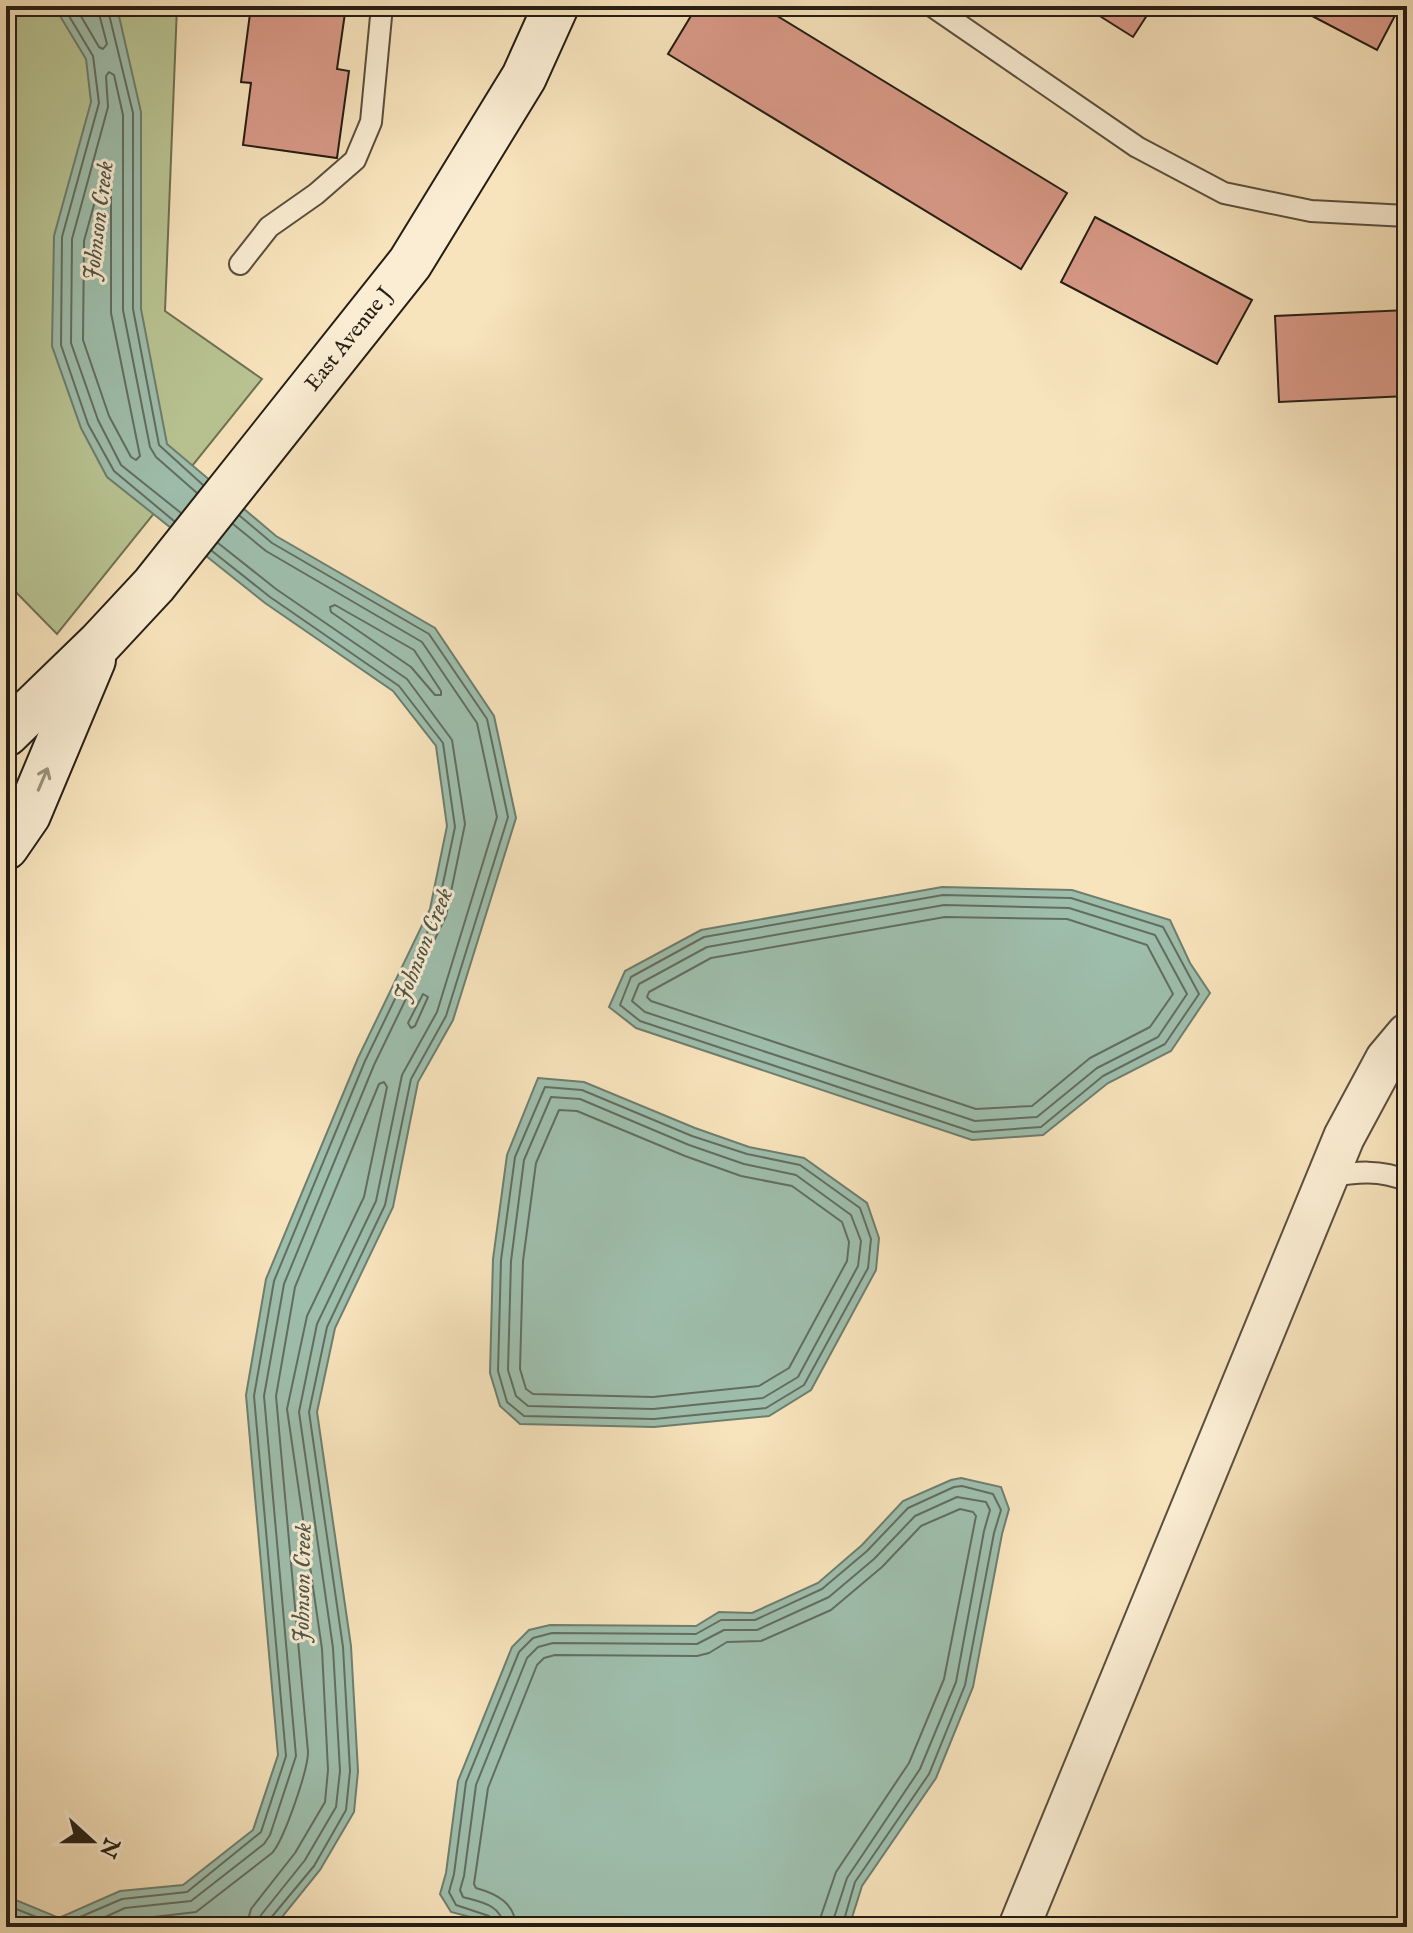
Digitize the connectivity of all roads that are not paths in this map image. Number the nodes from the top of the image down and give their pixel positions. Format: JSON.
{"nodes":[{"id":1,"x":382,"y":6,"type":"edge"},
{"id":2,"x":556,"y":6,"type":"edge"},
{"id":3,"x":932,"y":6,"type":"edge"},
{"id":4,"x":1407,"y":216,"type":"edge"},
{"id":5,"x":240,"y":264,"type":"dead end"},
{"id":6,"x":100,"y":643,"type":"junction"},
{"id":7,"x":6,"y":734,"type":"edge"},
{"id":8,"x":6,"y":847,"type":"edge"},
{"id":9,"x":1407,"y":1034,"type":"edge"},
{"id":10,"x":1328,"y":1177,"type":"junction"},
{"id":11,"x":1407,"y":1181,"type":"edge"},
{"id":12,"x":1019,"y":1927,"type":"edge"}],
"edges":[{"from":1,"to":5,"type":"lane"},
{"from":2,"to":6,"type":"street","name":"East Avenue J"},
{"from":3,"to":4,"type":"lane"},
{"from":6,"to":7,"type":"street","name":"East Avenue J"},
{"from":8,"to":6,"type":"street","name":"East Avenue J","one_way":true},
{"from":9,"to":10,"type":"street"},
{"from":10,"to":11,"type":"lane"},
{"from":10,"to":12,"type":"street"}]}
